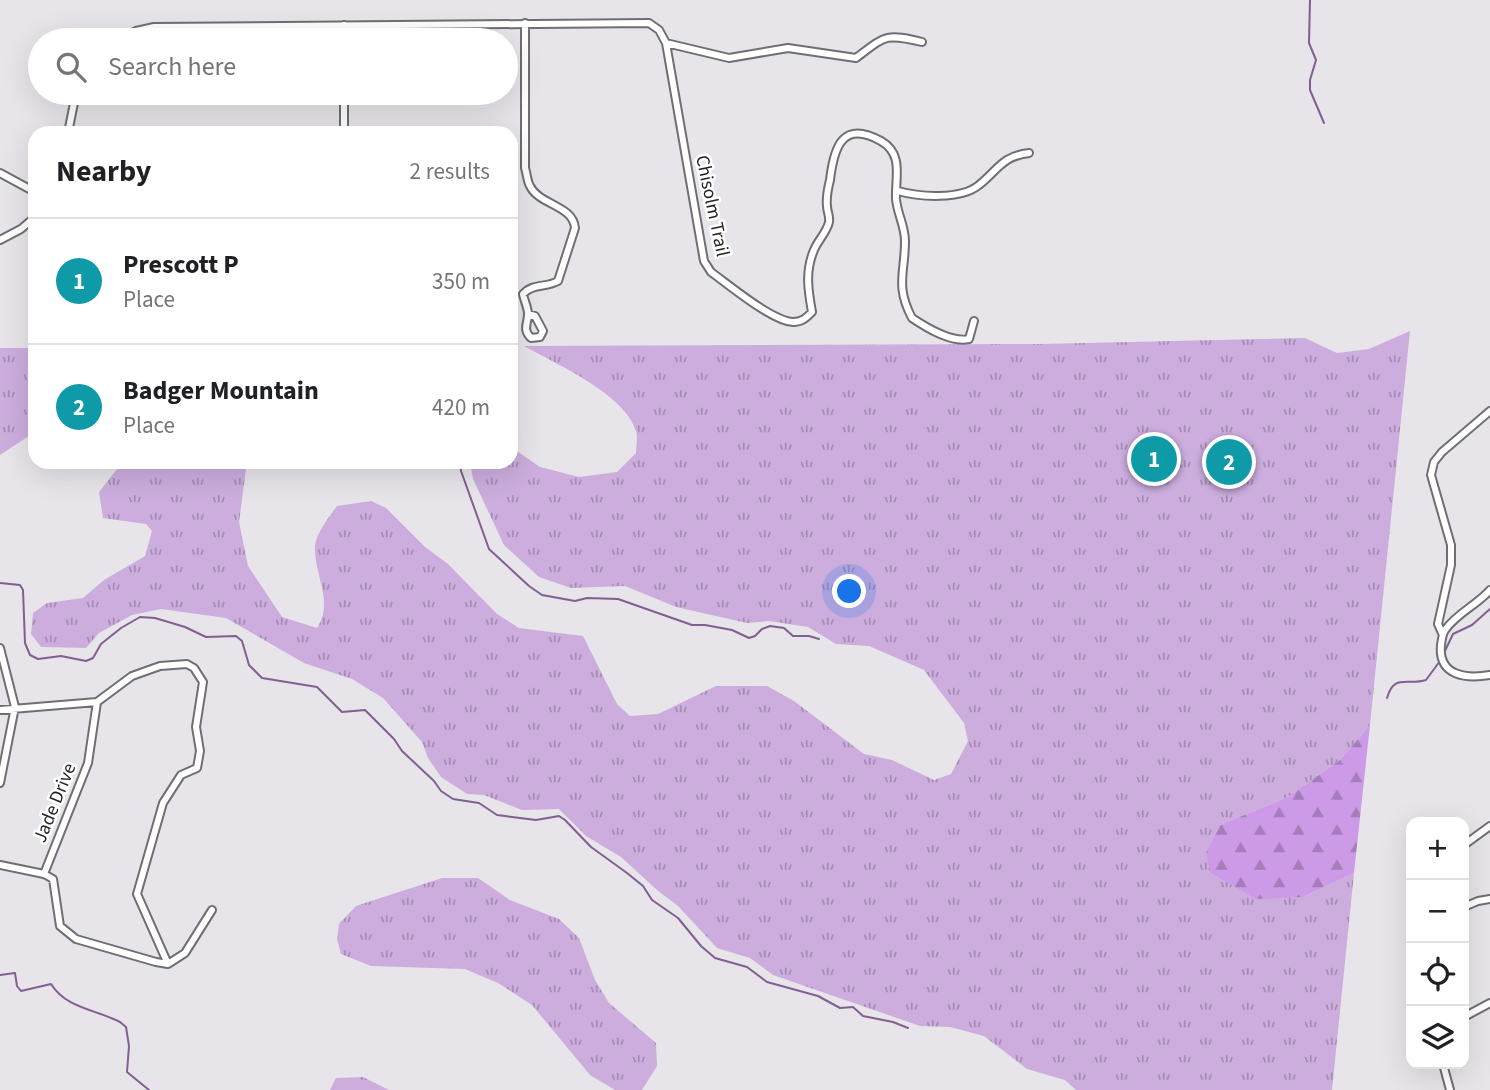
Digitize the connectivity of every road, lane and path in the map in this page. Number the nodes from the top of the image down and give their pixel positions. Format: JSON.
{"nodes":[{"id":1,"x":525,"y":23,"type":"junction"},
{"id":2,"x":344,"y":24,"type":"junction"},
{"id":3,"x":150,"y":28,"type":"edge"},
{"id":4,"x":344,"y":28,"type":"edge"},
{"id":5,"x":922,"y":42,"type":"dead end"},
{"id":6,"x":666,"y":43,"type":"junction"},
{"id":7,"x":74,"y":105,"type":"edge"},
{"id":8,"x":344,"y":105,"type":"edge"},
{"id":9,"x":69,"y":126,"type":"edge"},
{"id":10,"x":344,"y":126,"type":"edge"},
{"id":11,"x":1029,"y":153,"type":"dead end"},
{"id":12,"x":0,"y":173,"type":"edge"},
{"id":13,"x":28,"y":188,"type":"edge"},
{"id":14,"x":898,"y":191,"type":"junction"},
{"id":15,"x":28,"y":223,"type":"edge"},
{"id":16,"x":0,"y":240,"type":"edge"},
{"id":17,"x":528,"y":314,"type":"dead end"},
{"id":18,"x":974,"y":321,"type":"dead end"},
{"id":19,"x":1490,"y":411,"type":"edge"},
{"id":20,"x":1490,"y":590,"type":"edge"},
{"id":21,"x":1442,"y":633,"type":"junction"},
{"id":22,"x":0,"y":648,"type":"edge"},
{"id":23,"x":1490,"y":675,"type":"edge"},
{"id":24,"x":97,"y":702,"type":"junction"},
{"id":25,"x":15,"y":707,"type":"junction"},
{"id":26,"x":0,"y":710,"type":"edge"},
{"id":27,"x":0,"y":783,"type":"edge"},
{"id":28,"x":1490,"y":826,"type":"edge"},
{"id":29,"x":1469,"y":841,"type":"edge"},
{"id":30,"x":0,"y":865,"type":"edge"},
{"id":31,"x":44,"y":874,"type":"junction"},
{"id":32,"x":1490,"y":899,"type":"edge"},
{"id":33,"x":1469,"y":905,"type":"edge"},
{"id":34,"x":212,"y":910,"type":"dead end"},
{"id":35,"x":168,"y":964,"type":"junction"},
{"id":36,"x":1490,"y":1003,"type":"edge"},
{"id":37,"x":1469,"y":1014,"type":"edge"},
{"id":38,"x":1444,"y":1069,"type":"edge"},
{"id":39,"x":1450,"y":1090,"type":"edge"}],
"edges":[{"from":1,"to":2,"type":"street"},
{"from":1,"to":6,"type":"street"},
{"from":1,"to":17,"type":"street"},
{"from":2,"to":3,"type":"street"},
{"from":2,"to":4,"type":"street"},
{"from":5,"to":6,"type":"street"},
{"from":6,"to":14,"type":"street","name":"Chisolm Trail"},
{"from":7,"to":9,"type":"street"},
{"from":8,"to":10,"type":"street"},
{"from":11,"to":14,"type":"street"},
{"from":12,"to":13,"type":"street"},
{"from":14,"to":18,"type":"street","name":"Chisolm Trail"},
{"from":15,"to":16,"type":"street"},
{"from":19,"to":21,"type":"street"},
{"from":20,"to":21,"type":"street"},
{"from":21,"to":23,"type":"street"},
{"from":22,"to":25,"type":"street"},
{"from":24,"to":25,"type":"street"},
{"from":24,"to":31,"type":"street","name":"Jade Drive"},
{"from":24,"to":35,"type":"street"},
{"from":25,"to":26,"type":"street"},
{"from":25,"to":27,"type":"street"},
{"from":28,"to":29,"type":"street"},
{"from":30,"to":31,"type":"street"},
{"from":31,"to":35,"type":"street"},
{"from":32,"to":33,"type":"street"},
{"from":34,"to":35,"type":"street"},
{"from":36,"to":37,"type":"street"},
{"from":38,"to":39,"type":"street"}]}
